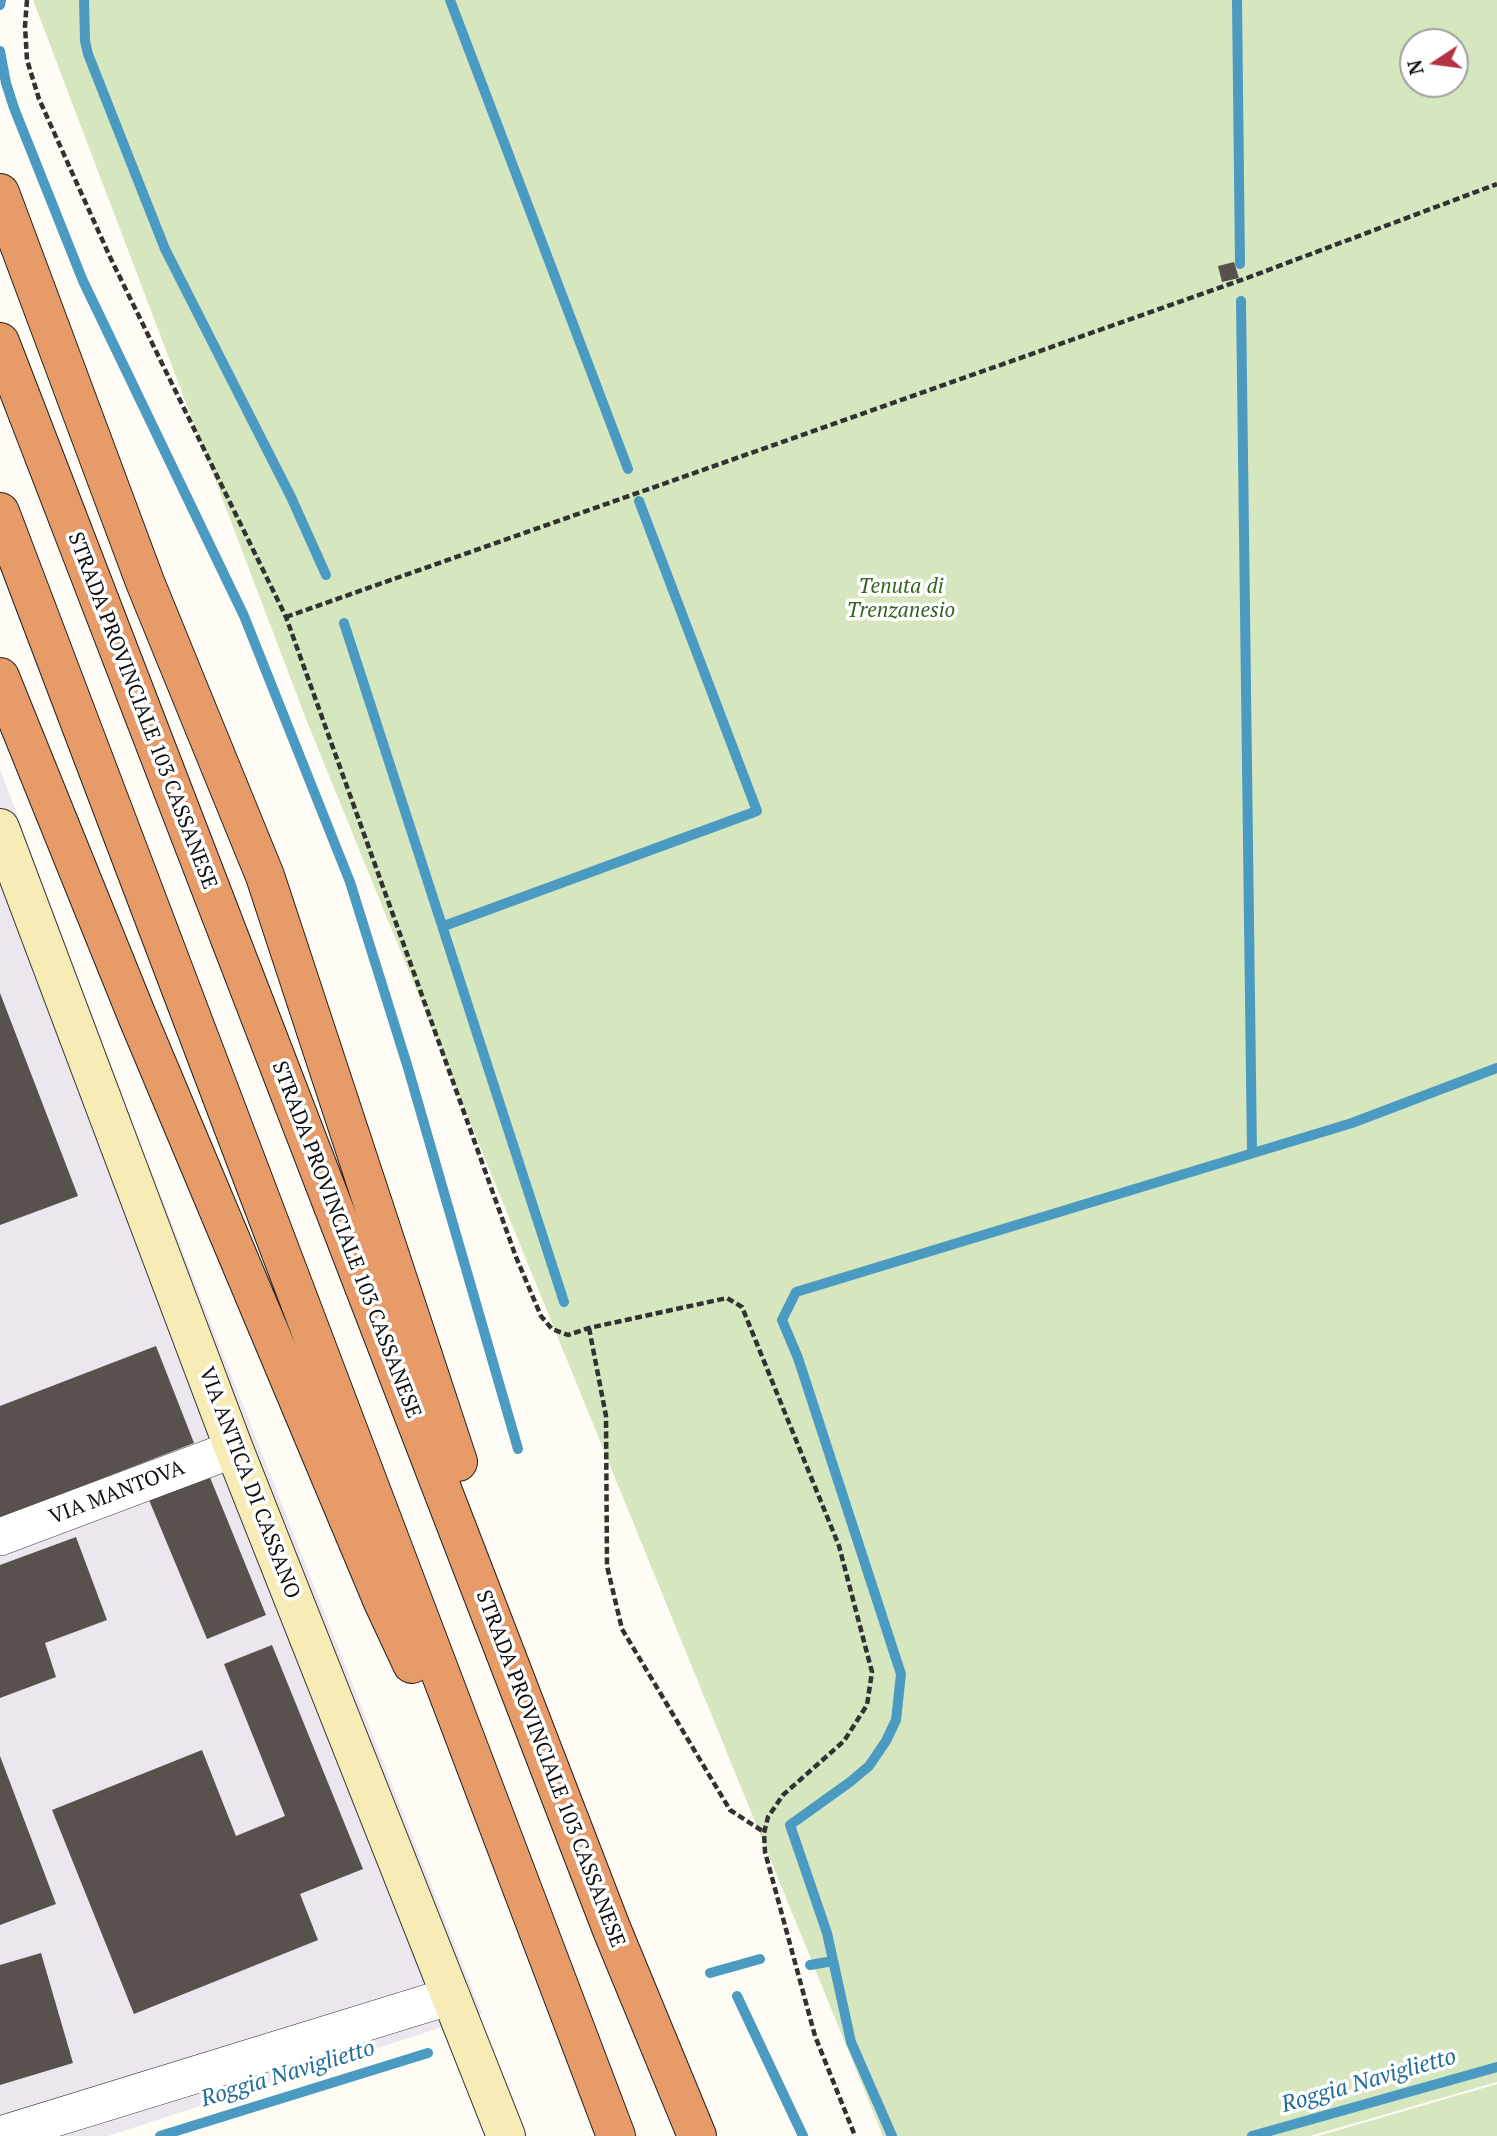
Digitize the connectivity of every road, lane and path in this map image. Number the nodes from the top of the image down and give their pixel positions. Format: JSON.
{"nodes":[{"id":1,"x":27,"y":0,"type":"edge"},
{"id":2,"x":1497,"y":184,"type":"edge"},
{"id":3,"x":0,"y":193,"type":"edge"},
{"id":4,"x":0,"y":342,"type":"edge"},
{"id":5,"x":0,"y":512,"type":"edge"},
{"id":6,"x":286,"y":617,"type":"junction"},
{"id":7,"x":0,"y":677,"type":"edge"},
{"id":8,"x":0,"y":828,"type":"edge"},
{"id":9,"x":9,"y":881,"type":"edge"},
{"id":10,"x":589,"y":1328,"type":"junction"},
{"id":11,"x":234,"y":1448,"type":"junction"},
{"id":12,"x":0,"y":1537,"type":"edge"},
{"id":13,"x":764,"y":1833,"type":"junction"},
{"id":14,"x":612,"y":1930,"type":"junction"},
{"id":15,"x":539,"y":1935,"type":"junction"},
{"id":16,"x":451,"y":1996,"type":"junction"},
{"id":17,"x":0,"y":2135,"type":"edge"},
{"id":18,"x":506,"y":2136,"type":"edge"},
{"id":19,"x":616,"y":2136,"type":"edge"},
{"id":20,"x":697,"y":2136,"type":"edge"},
{"id":21,"x":855,"y":2136,"type":"edge"}],
"edges":[{"from":1,"to":6,"type":"path"},
{"from":2,"to":6,"type":"path"},
{"from":3,"to":14,"type":"highway"},
{"from":4,"to":14,"type":"highway","name":"STRADA PROVINCIALE 103 CASSANESE"},
{"from":5,"to":15,"type":"highway"},
{"from":6,"to":10,"type":"path"},
{"from":7,"to":15,"type":"highway"},
{"from":8,"to":9,"type":"main road","name":"VIA ANTICA DI CASSANO"},
{"from":9,"to":11,"type":"main road","name":"VIA ANTICA DI CASSANO"},
{"from":10,"to":13,"type":"path"},
{"from":10,"to":13,"type":"path"},
{"from":11,"to":12,"type":"street","name":"VIA MANTOVA"},
{"from":11,"to":16,"type":"main road","name":"VIA ANTICA DI CASSANO"},
{"from":13,"to":21,"type":"path"},
{"from":14,"to":20,"type":"highway","name":"STRADA PROVINCIALE 103 CASSANESE"},
{"from":15,"to":19,"type":"highway"},
{"from":16,"to":17,"type":"street"},
{"from":16,"to":18,"type":"main road","name":"VIA ANTICA DI CASSANO"}]}
